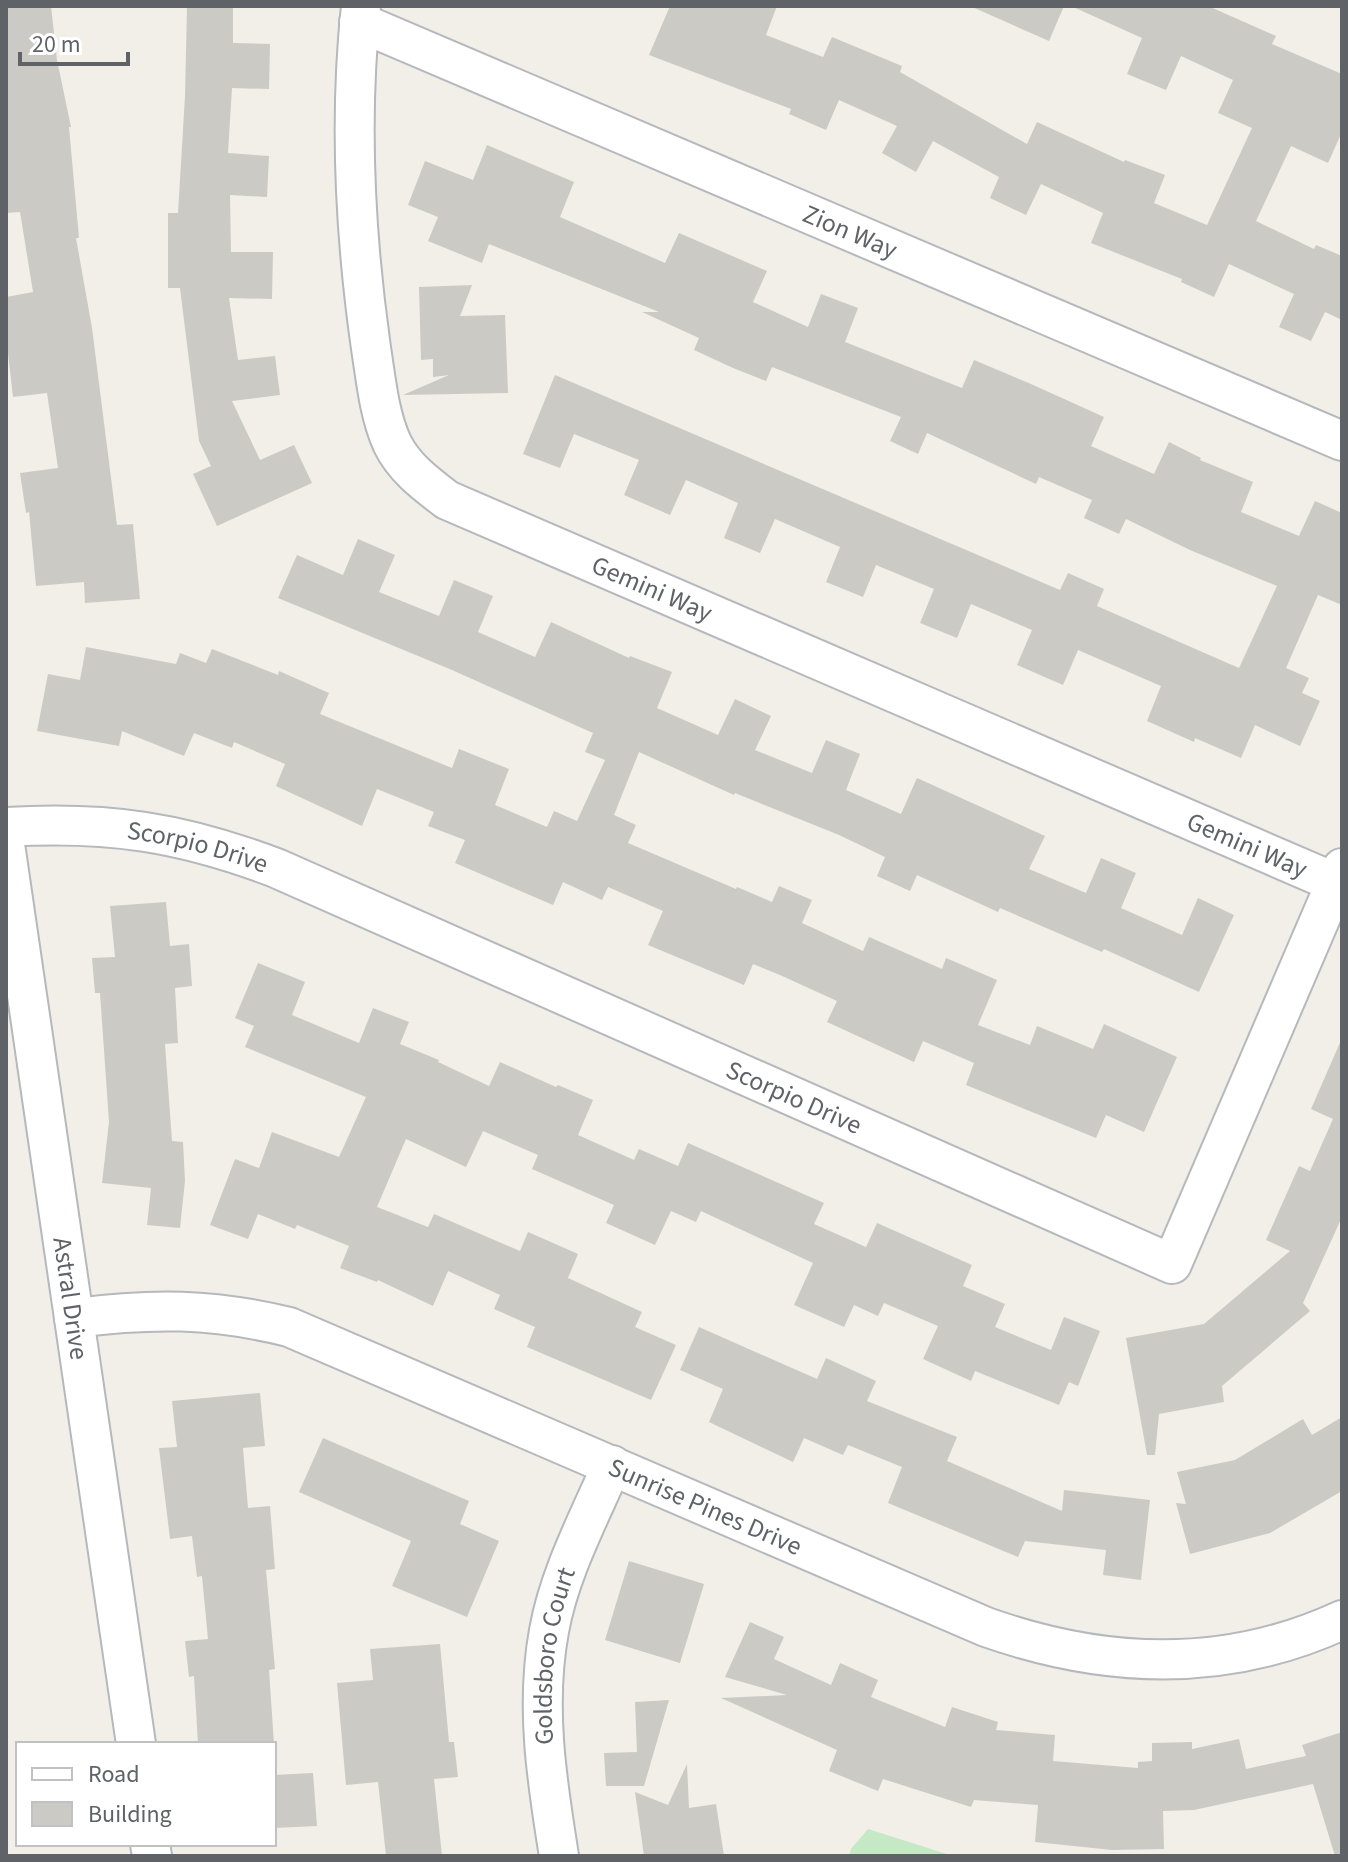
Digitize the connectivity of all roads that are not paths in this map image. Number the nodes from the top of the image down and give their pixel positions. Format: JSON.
{"nodes":[{"id":1,"x":360,"y":14,"type":"edge"},
{"id":2,"x":1342,"y":441,"type":"edge"},
{"id":3,"x":6,"y":827,"type":"edge"},
{"id":4,"x":6,"y":851,"type":"edge"},
{"id":5,"x":1339,"y":875,"type":"edge"},
{"id":6,"x":74,"y":1318,"type":"junction"},
{"id":7,"x":612,"y":1465,"type":"junction"},
{"id":8,"x":1342,"y":1620,"type":"edge"},
{"id":9,"x":136,"y":1742,"type":"edge"},
{"id":10,"x":559,"y":1856,"type":"edge"}],
"edges":[{"from":1,"to":2,"type":"street","name":"Zion Way"},
{"from":1,"to":5,"type":"street","name":"Gemini Way"},
{"from":3,"to":5,"type":"street","name":"Scorpio Drive"},
{"from":4,"to":6,"type":"street","name":"Astral Drive"},
{"from":6,"to":7,"type":"street","name":"Sunrise Pines Drive"},
{"from":6,"to":9,"type":"street","name":"Astral Drive"},
{"from":7,"to":8,"type":"street","name":"Sunrise Pines Drive"},
{"from":7,"to":10,"type":"street","name":"Goldsboro Court"}]}
